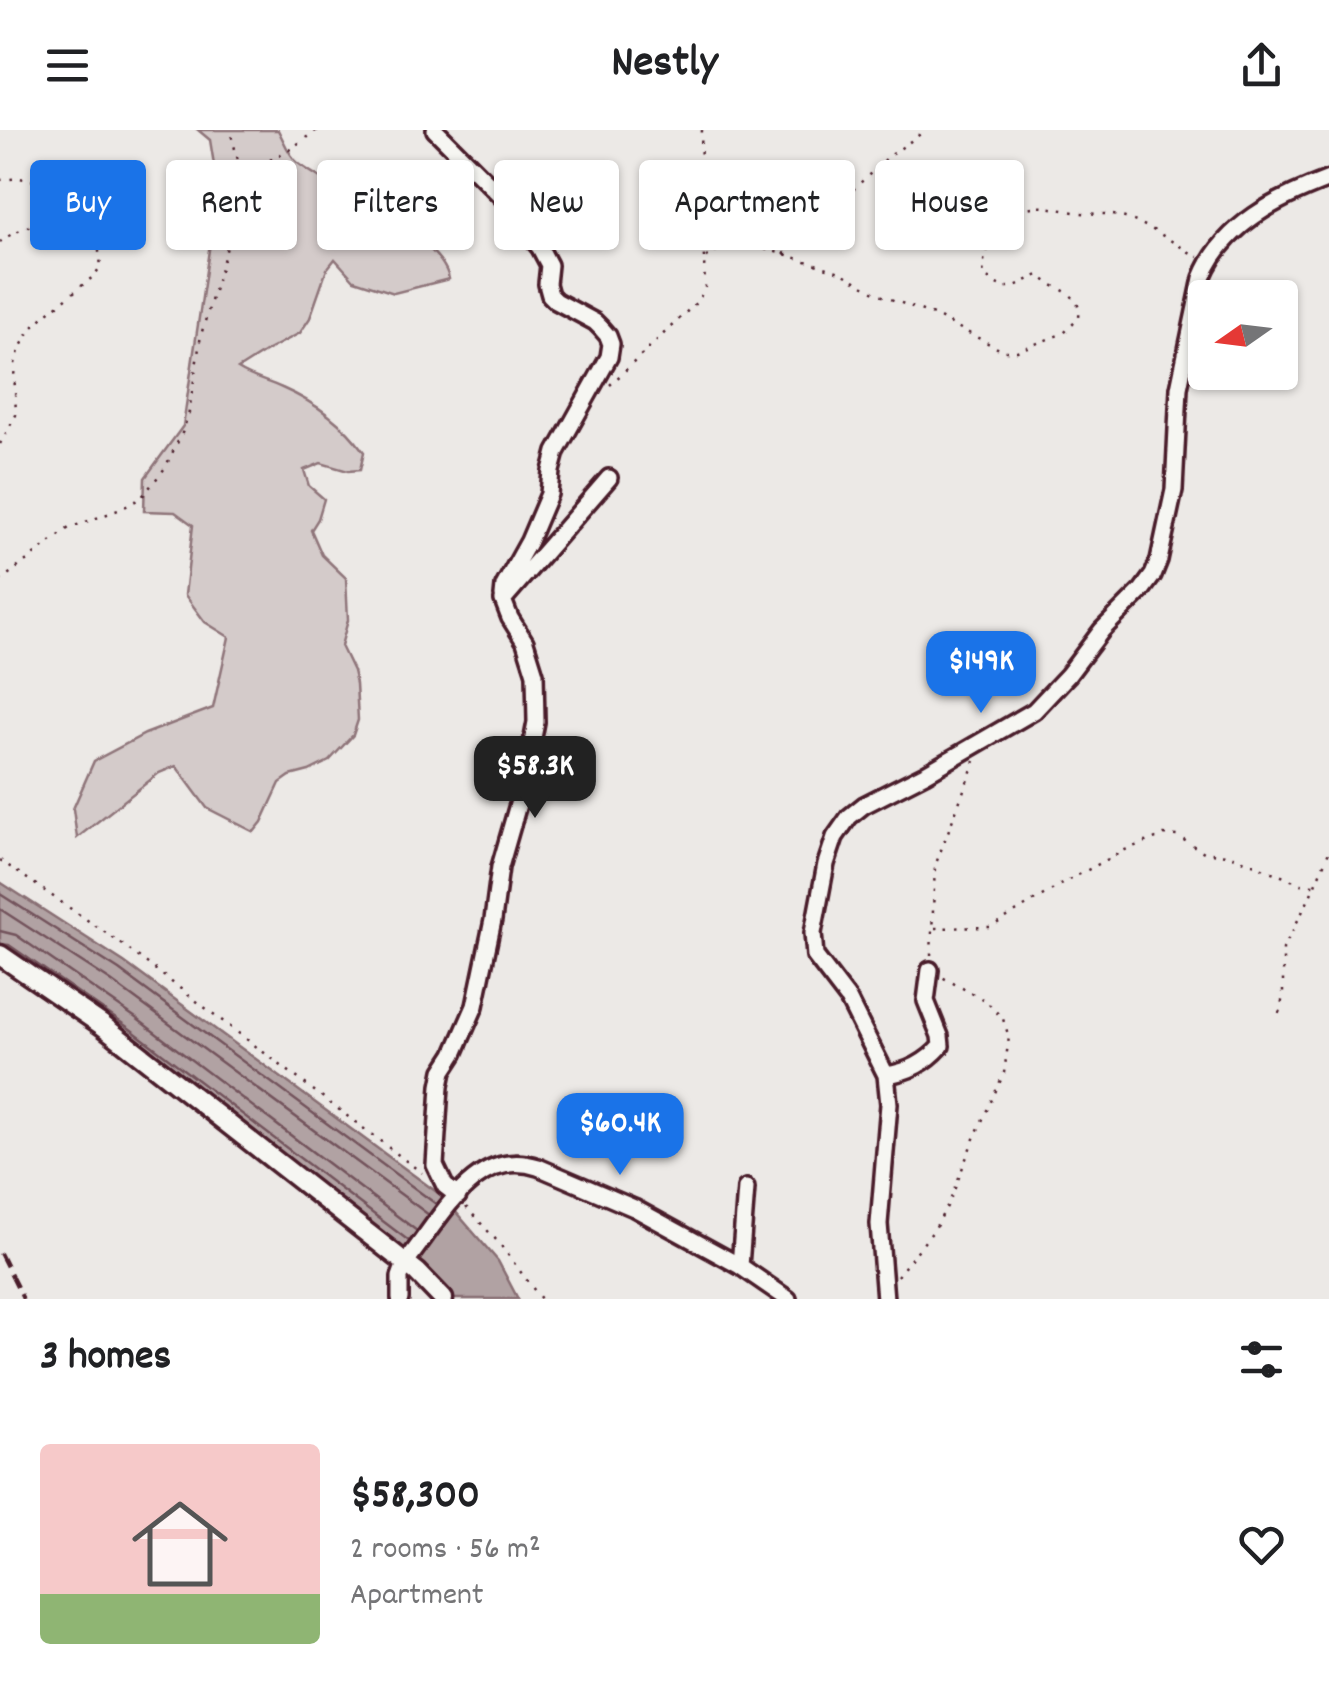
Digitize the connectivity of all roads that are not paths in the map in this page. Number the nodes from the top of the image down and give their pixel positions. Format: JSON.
{"nodes":[{"id":1,"x":435,"y":130,"type":"edge"},
{"id":2,"x":1329,"y":180,"type":"edge"},
{"id":3,"x":609,"y":478,"type":"dead end"},
{"id":4,"x":503,"y":600,"type":"junction"},
{"id":5,"x":0,"y":955,"type":"edge"},
{"id":6,"x":930,"y":970,"type":"road end"},
{"id":7,"x":886,"y":1075,"type":"junction"},
{"id":8,"x":746,"y":1188,"type":"dead end"},
{"id":9,"x":455,"y":1199,"type":"junction"},
{"id":10,"x":407,"y":1261,"type":"junction"},
{"id":11,"x":740,"y":1266,"type":"junction"},
{"id":12,"x":400,"y":1299,"type":"edge"},
{"id":13,"x":443,"y":1299,"type":"edge"},
{"id":14,"x":788,"y":1299,"type":"edge"},
{"id":15,"x":884,"y":1299,"type":"edge"}],
"edges":[{"from":1,"to":4,"type":"street"},
{"from":2,"to":7,"type":"street"},
{"from":3,"to":4,"type":"street"},
{"from":4,"to":9,"type":"street"},
{"from":5,"to":10,"type":"main road"},
{"from":6,"to":7,"type":"street"},
{"from":7,"to":15,"type":"street"},
{"from":8,"to":11,"type":"street"},
{"from":9,"to":10,"type":"street"},
{"from":9,"to":11,"type":"street"},
{"from":10,"to":12,"type":"street"},
{"from":10,"to":13,"type":"main road"},
{"from":11,"to":14,"type":"street"}]}
